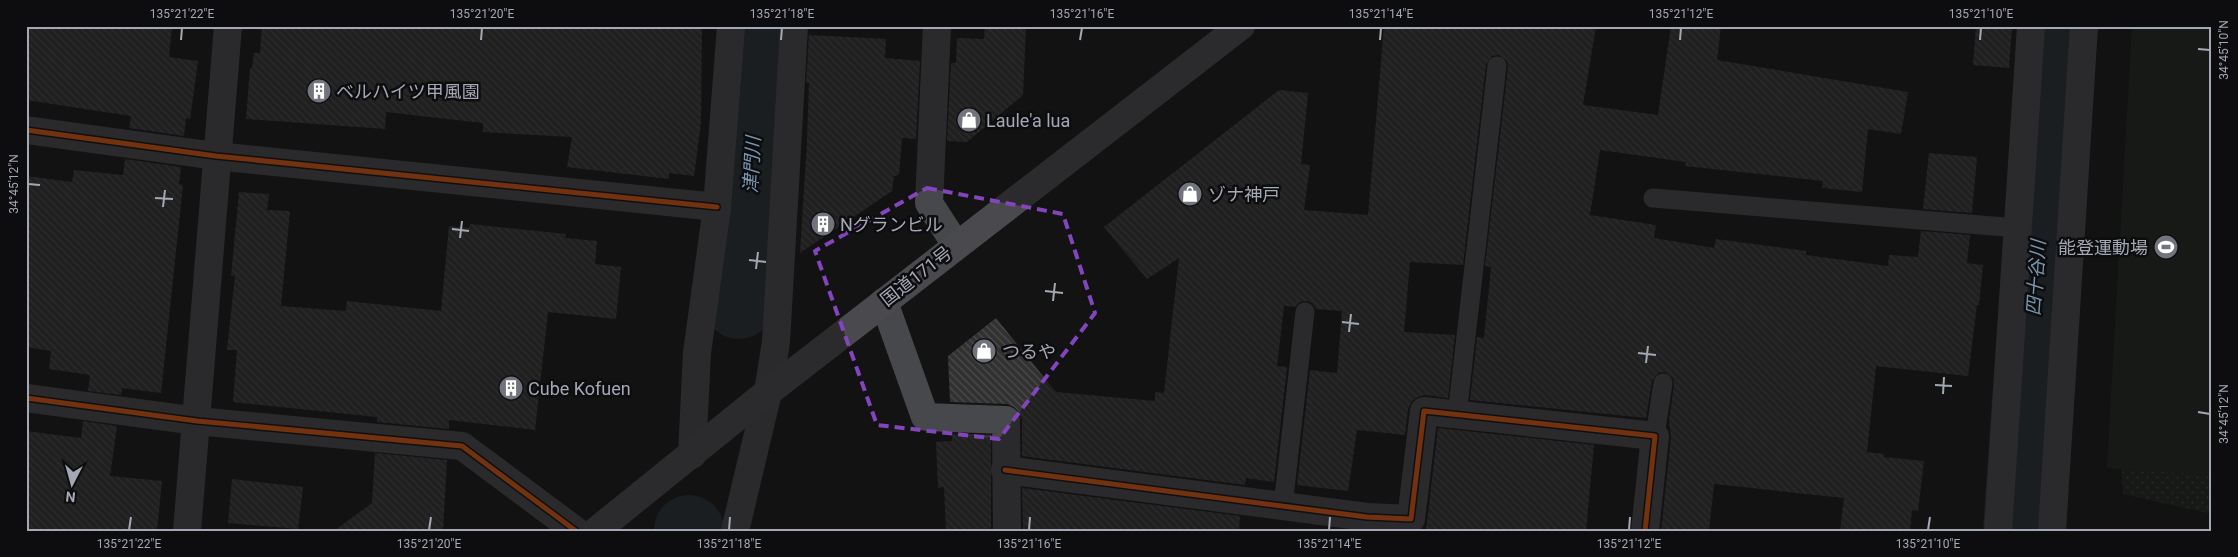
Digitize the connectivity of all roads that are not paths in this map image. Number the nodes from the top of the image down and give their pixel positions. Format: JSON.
{"nodes":[{"id":1,"x":228,"y":26,"type":"edge"},
{"id":2,"x":731,"y":26,"type":"edge"},
{"id":3,"x":794,"y":26,"type":"edge"},
{"id":4,"x":937,"y":26,"type":"edge"},
{"id":5,"x":1241,"y":26,"type":"edge"},
{"id":6,"x":2031,"y":26,"type":"edge"},
{"id":7,"x":2084,"y":26,"type":"edge"},
{"id":8,"x":1497,"y":66,"type":"dead end"},
{"id":9,"x":26,"y":130,"type":"edge"},
{"id":10,"x":216,"y":156,"type":"junction"},
{"id":11,"x":1653,"y":198,"type":"dead end"},
{"id":12,"x":717,"y":207,"type":"junction"},
{"id":13,"x":2017,"y":228,"type":"junction"},
{"id":14,"x":956,"y":245,"type":"junction"},
{"id":15,"x":884,"y":302,"type":"junction"},
{"id":16,"x":1304,"y":312,"type":"dead end"},
{"id":17,"x":1662,"y":382,"type":"dead end"},
{"id":18,"x":768,"y":392,"type":"junction"},
{"id":19,"x":26,"y":398,"type":"edge"},
{"id":20,"x":1457,"y":415,"type":"junction"},
{"id":21,"x":197,"y":421,"type":"junction"},
{"id":22,"x":1655,"y":436,"type":"junction"},
{"id":23,"x":692,"y":455,"type":"junction"},
{"id":24,"x":1005,"y":470,"type":"junction"},
{"id":25,"x":1283,"y":506,"type":"junction"},
{"id":26,"x":1366,"y":524,"type":"edge"},
{"id":27,"x":187,"y":531,"type":"edge"},
{"id":28,"x":576,"y":531,"type":"edge"},
{"id":29,"x":596,"y":531,"type":"edge"},
{"id":30,"x":736,"y":531,"type":"edge"},
{"id":31,"x":1007,"y":531,"type":"edge"},
{"id":32,"x":1645,"y":531,"type":"edge"},
{"id":33,"x":1998,"y":531,"type":"edge"},
{"id":34,"x":2052,"y":531,"type":"edge"}],
"edges":[{"from":1,"to":10,"type":"street"},
{"from":2,"to":12,"type":"street"},
{"from":3,"to":18,"type":"street"},
{"from":4,"to":14,"type":"street"},
{"from":5,"to":14,"type":"highway","name":"国道171号"},
{"from":6,"to":13,"type":"street"},
{"from":7,"to":34,"type":"street"},
{"from":8,"to":20,"type":"lane"},
{"from":9,"to":10,"type":"street"},
{"from":10,"to":12,"type":"street"},
{"from":10,"to":21,"type":"street"},
{"from":11,"to":13,"type":"lane"},
{"from":12,"to":23,"type":"street"},
{"from":13,"to":33,"type":"street"},
{"from":14,"to":15,"type":"highway","name":"国道171号"},
{"from":15,"to":18,"type":"highway","name":"国道171号"},
{"from":15,"to":24,"type":"street"},
{"from":16,"to":25,"type":"lane"},
{"from":17,"to":22,"type":"lane"},
{"from":18,"to":23,"type":"highway","name":"国道171号"},
{"from":18,"to":30,"type":"street"},
{"from":19,"to":21,"type":"street"},
{"from":20,"to":22,"type":"street"},
{"from":20,"to":26,"type":"street"},
{"from":21,"to":27,"type":"street"},
{"from":21,"to":28,"type":"street"},
{"from":22,"to":32,"type":"street"},
{"from":23,"to":29,"type":"highway","name":"国道171号"},
{"from":24,"to":25,"type":"street"},
{"from":24,"to":31,"type":"street"},
{"from":25,"to":26,"type":"street"}]}
